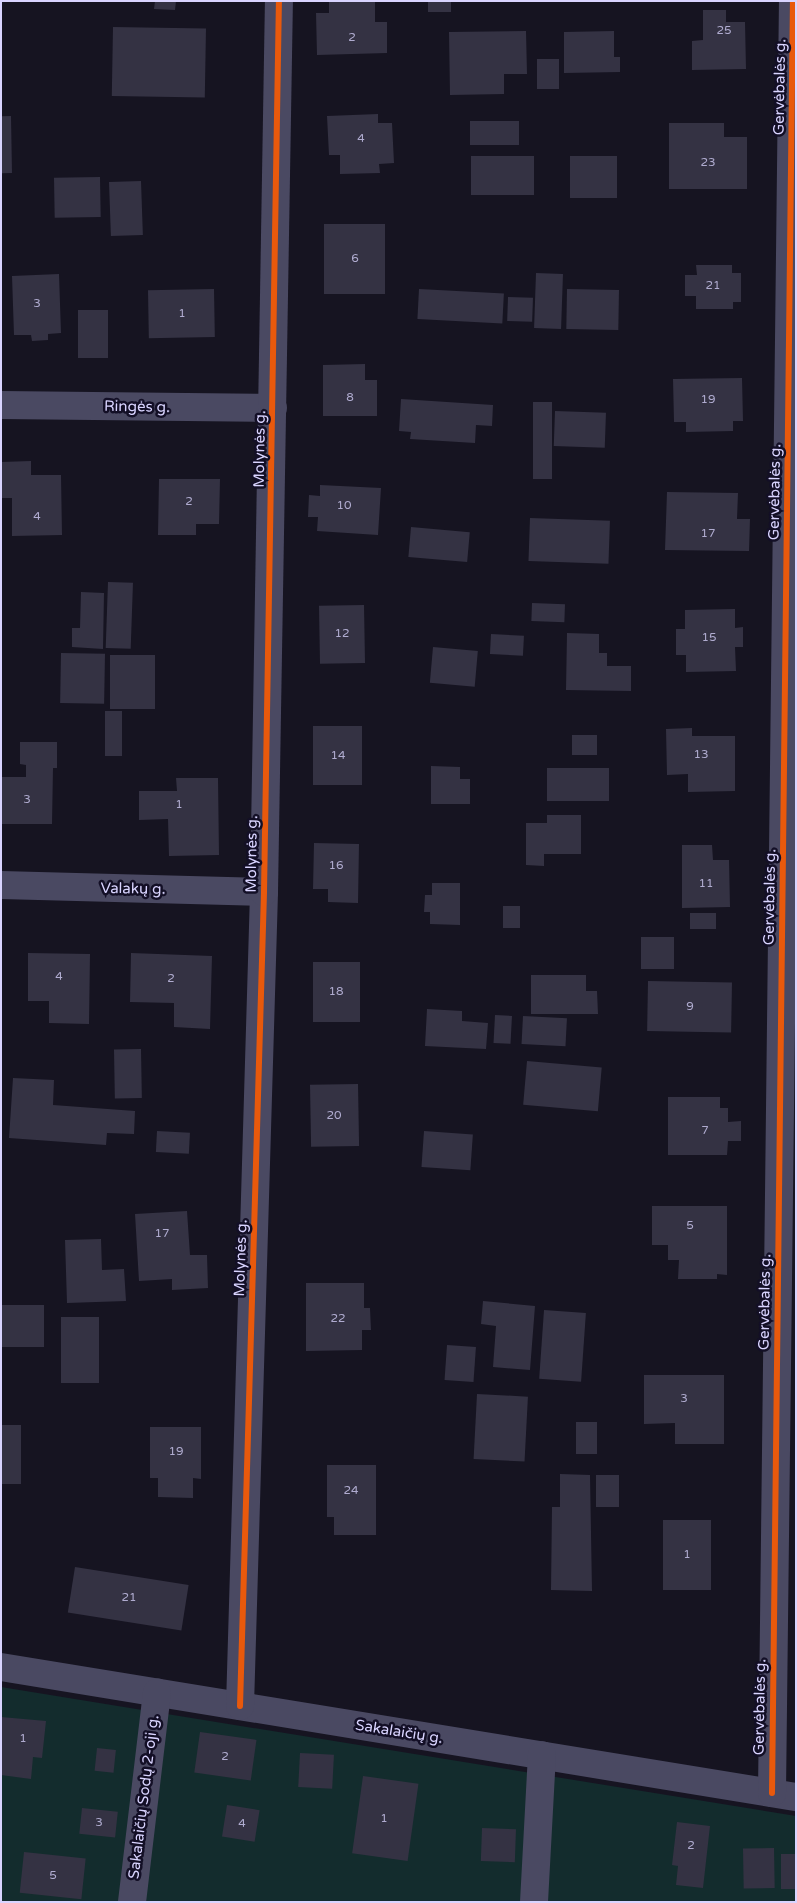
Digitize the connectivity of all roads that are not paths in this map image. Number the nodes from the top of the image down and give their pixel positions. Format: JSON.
{"nodes":[{"id":1,"x":279,"y":1,"type":"edge"},
{"id":2,"x":793,"y":1,"type":"edge"},
{"id":3,"x":1,"y":405,"type":"edge"},
{"id":4,"x":273,"y":408,"type":"junction"},
{"id":5,"x":1,"y":886,"type":"edge"},
{"id":6,"x":264,"y":892,"type":"junction"},
{"id":7,"x":1,"y":1667,"type":"edge"},
{"id":8,"x":157,"y":1692,"type":"junction"},
{"id":9,"x":240,"y":1706,"type":"junction"},
{"id":10,"x":542,"y":1755,"type":"junction"},
{"id":11,"x":784,"y":1795,"type":"edge"},
{"id":12,"x":132,"y":1902,"type":"edge"},
{"id":13,"x":534,"y":1902,"type":"edge"}],
"edges":[{"from":1,"to":4,"type":"street","name":"Molynės g."},
{"from":2,"to":11,"type":"street","name":"Gervėbalės g."},
{"from":3,"to":4,"type":"street","name":"Ringės g."},
{"from":4,"to":6,"type":"street","name":"Molynės g."},
{"from":5,"to":6,"type":"street","name":"Valakų g."},
{"from":6,"to":9,"type":"street","name":"Molynės g."},
{"from":7,"to":8,"type":"street","name":"Sakalaičių g."},
{"from":8,"to":9,"type":"street","name":"Sakalaičių g."},
{"from":8,"to":12,"type":"street","name":"Sakalaičių Sodų 2-oji g."},
{"from":9,"to":10,"type":"street","name":"Sakalaičių g."},
{"from":10,"to":11,"type":"street","name":"Sakalaičių g."},
{"from":10,"to":13,"type":"street"}]}
